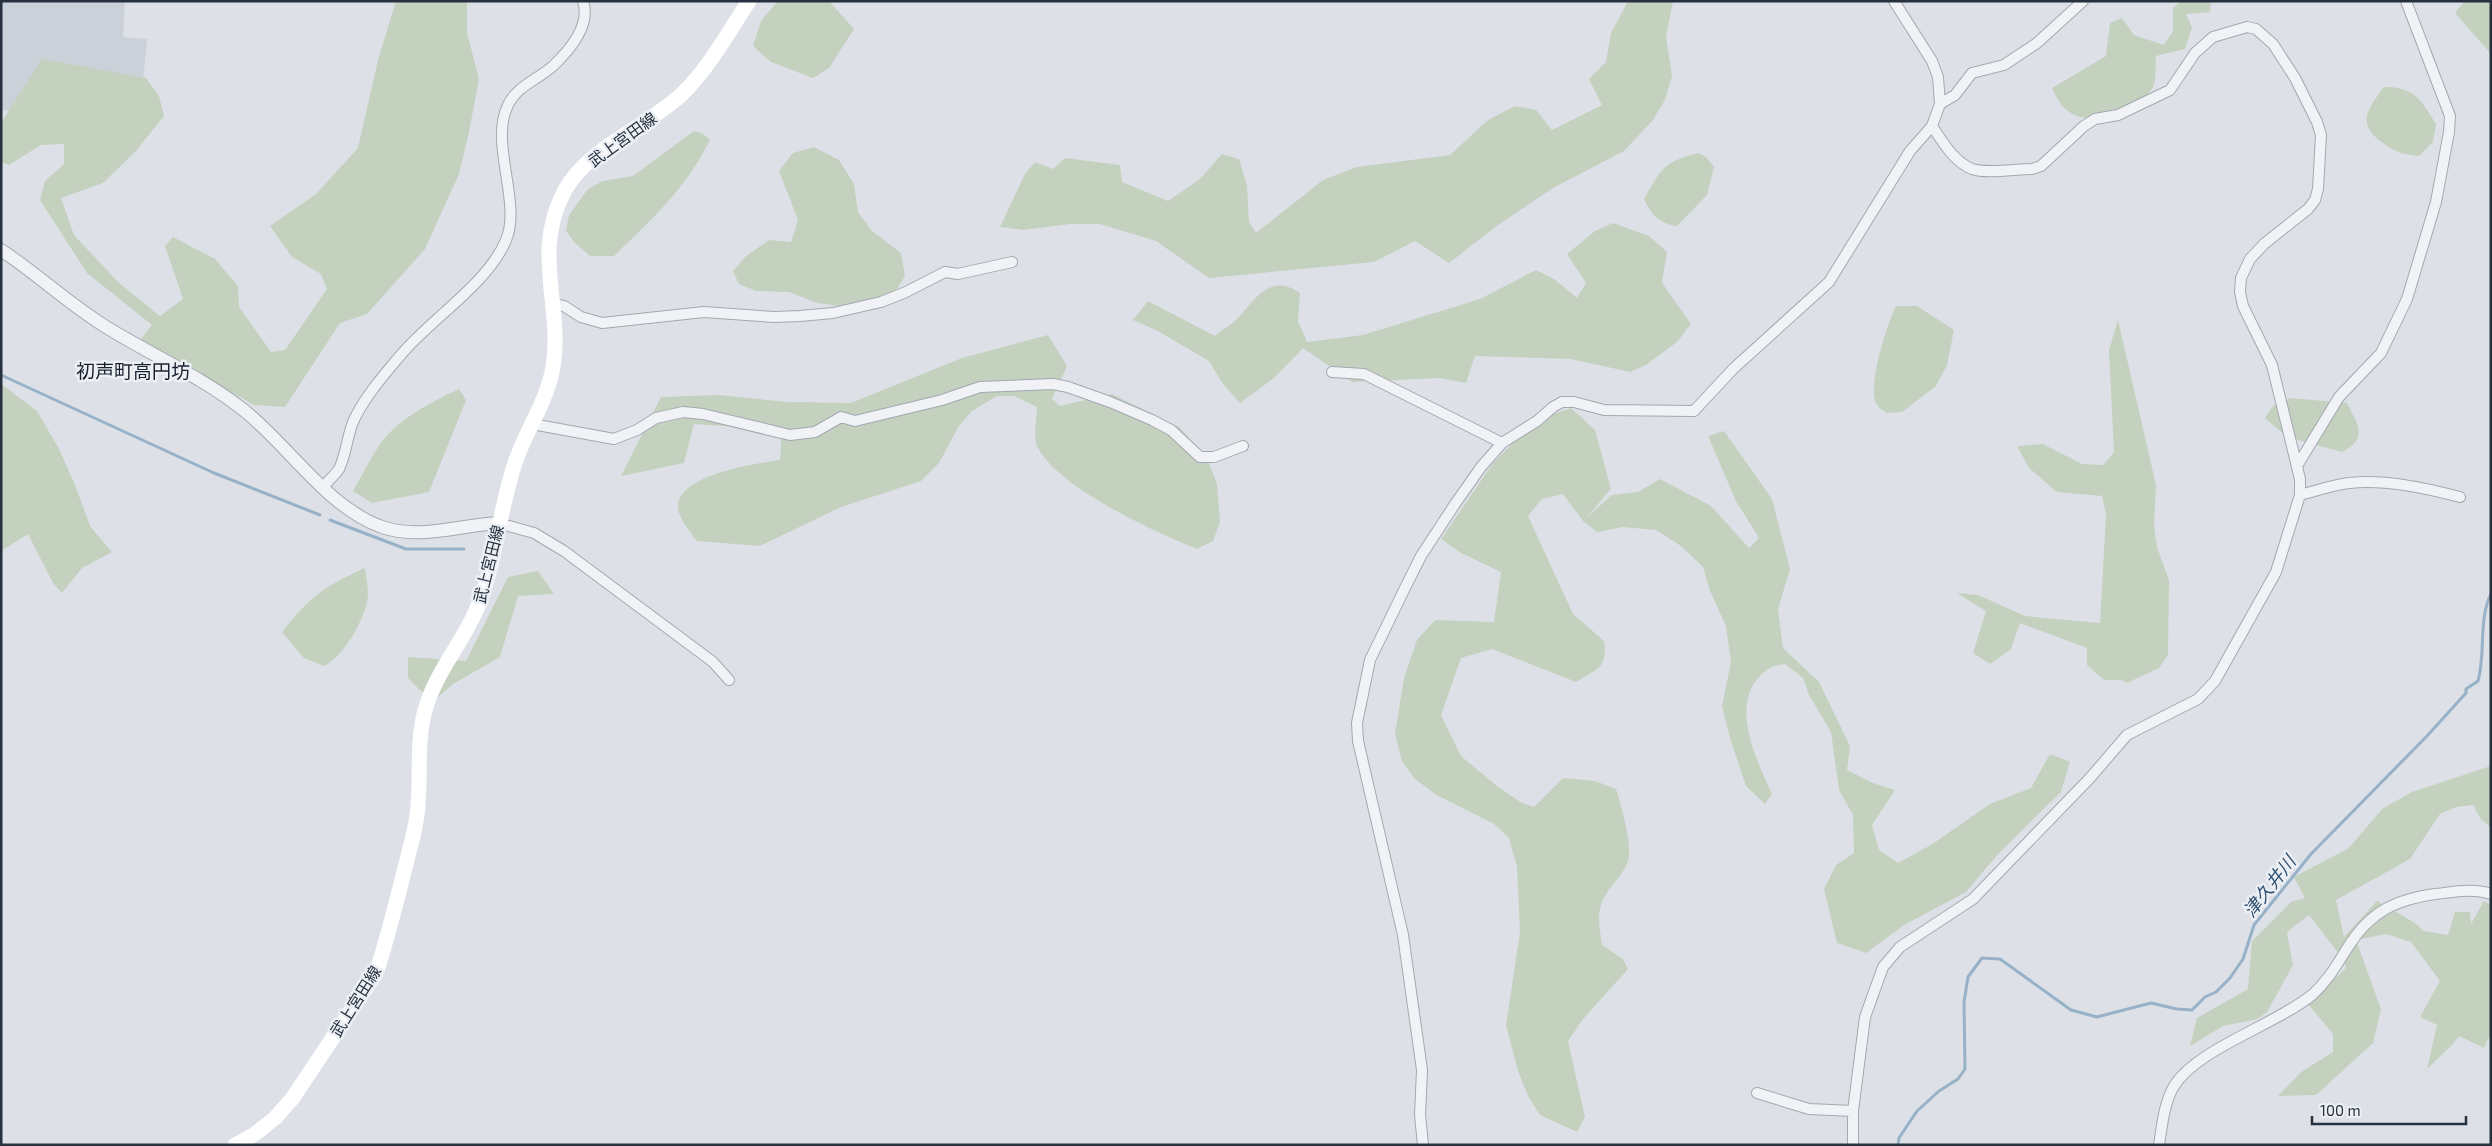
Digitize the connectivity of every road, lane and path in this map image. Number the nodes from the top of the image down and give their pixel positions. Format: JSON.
{"nodes":[{"id":1,"x":583,"y":1,"type":"edge"},
{"id":2,"x":748,"y":1,"type":"edge"},
{"id":3,"x":1894,"y":1,"type":"edge"},
{"id":4,"x":2083,"y":1,"type":"edge"},
{"id":5,"x":2406,"y":1,"type":"edge"},
{"id":6,"x":1940,"y":104,"type":"junction"},
{"id":7,"x":1932,"y":126,"type":"junction"},
{"id":8,"x":1,"y":250,"type":"edge"},
{"id":9,"x":1012,"y":262,"type":"dead end"},
{"id":10,"x":552,"y":304,"type":"junction"},
{"id":11,"x":1332,"y":372,"type":"dead end"},
{"id":12,"x":532,"y":424,"type":"junction"},
{"id":13,"x":1502,"y":443,"type":"junction"},
{"id":14,"x":1244,"y":446,"type":"dead end"},
{"id":15,"x":2297,"y":466,"type":"junction"},
{"id":16,"x":324,"y":486,"type":"junction"},
{"id":17,"x":2300,"y":496,"type":"junction"},
{"id":18,"x":2460,"y":497,"type":"dead end"},
{"id":19,"x":498,"y":522,"type":"junction"},
{"id":20,"x":730,"y":680,"type":"dead end"},
{"id":21,"x":2491,"y":894,"type":"edge"},
{"id":22,"x":1757,"y":1093,"type":"dead end"},
{"id":23,"x":1853,"y":1111,"type":"junction"},
{"id":24,"x":235,"y":1145,"type":"edge"},
{"id":25,"x":1423,"y":1145,"type":"edge"},
{"id":26,"x":1853,"y":1145,"type":"edge"},
{"id":27,"x":2159,"y":1145,"type":"edge"}],
"edges":[{"from":1,"to":16,"type":"street"},
{"from":2,"to":10,"type":"main road","name":"武上宮田線"},
{"from":3,"to":6,"type":"street"},
{"from":4,"to":6,"type":"street"},
{"from":5,"to":15,"type":"street"},
{"from":6,"to":7,"type":"street"},
{"from":7,"to":13,"type":"street"},
{"from":7,"to":15,"type":"street"},
{"from":8,"to":16,"type":"street"},
{"from":9,"to":10,"type":"street"},
{"from":10,"to":12,"type":"main road","name":"武上宮田線"},
{"from":11,"to":13,"type":"street"},
{"from":12,"to":14,"type":"street"},
{"from":12,"to":19,"type":"main road","name":"武上宮田線"},
{"from":13,"to":25,"type":"street"},
{"from":15,"to":17,"type":"street"},
{"from":16,"to":19,"type":"street"},
{"from":17,"to":18,"type":"street"},
{"from":17,"to":23,"type":"street"},
{"from":19,"to":20,"type":"street"},
{"from":19,"to":24,"type":"main road","name":"武上宮田線"},
{"from":21,"to":27,"type":"street"},
{"from":22,"to":23,"type":"street"},
{"from":23,"to":26,"type":"street"}]}
